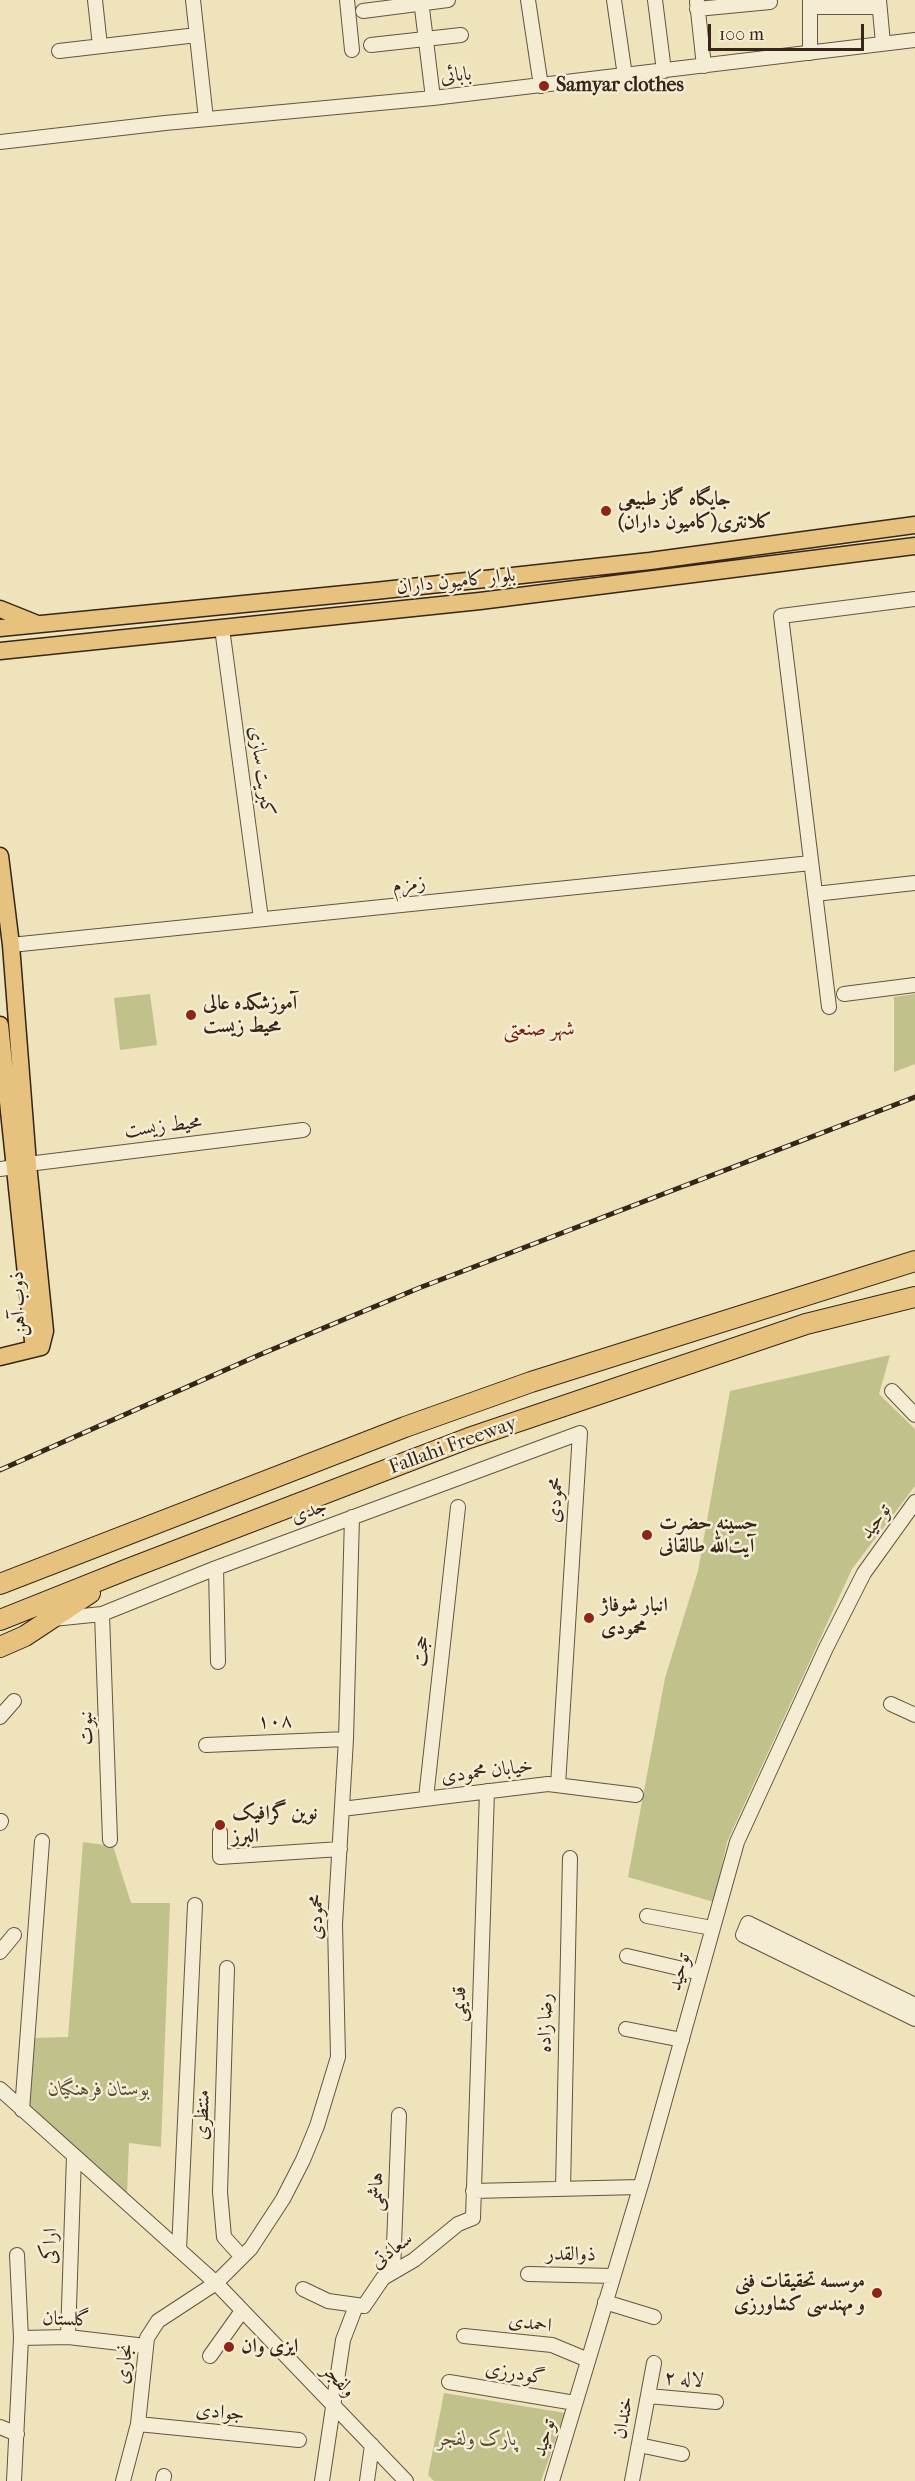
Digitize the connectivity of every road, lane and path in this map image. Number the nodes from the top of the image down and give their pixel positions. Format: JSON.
{"nodes":[{"id":1,"x":95,"y":0,"type":"edge"},
{"id":2,"x":193,"y":0,"type":"edge"},
{"id":3,"x":347,"y":0,"type":"edge"},
{"id":4,"x":448,"y":0,"type":"edge"},
{"id":5,"x":528,"y":0,"type":"edge"},
{"id":6,"x":614,"y":0,"type":"edge"},
{"id":7,"x":654,"y":0,"type":"edge"},
{"id":8,"x":421,"y":2,"type":"edge"},
{"id":9,"x":770,"y":2,"type":"dead end"},
{"id":10,"x":810,"y":3,"type":"edge"},
{"id":11,"x":879,"y":3,"type":"edge"},
{"id":12,"x":697,"y":5,"type":"edge"},
{"id":13,"x":363,"y":11,"type":"dead end"},
{"id":14,"x":461,"y":34,"type":"dead end"},
{"id":15,"x":196,"y":35,"type":"junction"},
{"id":16,"x":425,"y":39,"type":"junction"},
{"id":17,"x":915,"y":40,"type":"edge"},
{"id":18,"x":883,"y":43,"type":"junction"},
{"id":19,"x":371,"y":45,"type":"dead end"},
{"id":20,"x":100,"y":46,"type":"junction"},
{"id":21,"x":352,"y":50,"type":"dead end"},
{"id":22,"x":59,"y":51,"type":"dead end"},
{"id":23,"x":810,"y":53,"type":"junction"},
{"id":24,"x":704,"y":66,"type":"junction"},
{"id":25,"x":664,"y":71,"type":"junction"},
{"id":26,"x":625,"y":76,"type":"junction"},
{"id":27,"x":541,"y":86,"type":"junction"},
{"id":28,"x":433,"y":98,"type":"junction"},
{"id":29,"x":206,"y":119,"type":"junction"},
{"id":30,"x":0,"y":142,"type":"edge"},
{"id":31,"x":915,"y":525,"type":"edge"},
{"id":32,"x":915,"y":546,"type":"edge"},
{"id":33,"x":915,"y":598,"type":"edge"},
{"id":34,"x":0,"y":609,"type":"edge"},
{"id":35,"x":168,"y":611,"type":"junction"},
{"id":36,"x":44,"y":625,"type":"junction"},
{"id":37,"x":0,"y":628,"type":"edge"},
{"id":38,"x":222,"y":628,"type":"junction"},
{"id":39,"x":168,"y":633,"type":"junction"},
{"id":40,"x":3,"y":652,"type":"edge"},
{"id":41,"x":0,"y":856,"type":"edge"},
{"id":42,"x":811,"y":863,"type":"junction"},
{"id":43,"x":915,"y":883,"type":"edge"},
{"id":44,"x":815,"y":894,"type":"junction"},
{"id":45,"x":261,"y":920,"type":"junction"},
{"id":46,"x":11,"y":945,"type":"junction"},
{"id":47,"x":915,"y":985,"type":"edge"},
{"id":48,"x":844,"y":994,"type":"dead end"},
{"id":49,"x":829,"y":1006,"type":"dead end"},
{"id":50,"x":0,"y":1025,"type":"edge"},
{"id":51,"x":303,"y":1130,"type":"dead end"},
{"id":52,"x":14,"y":1166,"type":"edge"},
{"id":53,"x":915,"y":1261,"type":"edge"},
{"id":54,"x":915,"y":1297,"type":"edge"},
{"id":55,"x":0,"y":1357,"type":"edge"},
{"id":56,"x":892,"y":1391,"type":"dead end"},
{"id":57,"x":915,"y":1414,"type":"edge"},
{"id":58,"x":580,"y":1433,"type":"joint"},
{"id":59,"x":915,"y":1502,"type":"edge"},
{"id":60,"x":458,"y":1507,"type":"dead end"},
{"id":61,"x":352,"y":1517,"type":"junction"},
{"id":62,"x":216,"y":1568,"type":"junction"},
{"id":63,"x":128,"y":1569,"type":"junction"},
{"id":64,"x":0,"y":1584,"type":"edge"},
{"id":65,"x":102,"y":1614,"type":"junction"},
{"id":66,"x":51,"y":1619,"type":"junction"},
{"id":67,"x":0,"y":1620,"type":"edge"},
{"id":68,"x":0,"y":1647,"type":"edge"},
{"id":69,"x":218,"y":1662,"type":"dead end"},
{"id":70,"x":14,"y":1701,"type":"dead end"},
{"id":71,"x":891,"y":1704,"type":"dead end"},
{"id":72,"x":915,"y":1715,"type":"edge"},
{"id":73,"x":0,"y":1717,"type":"edge"},
{"id":74,"x":346,"y":1739,"type":"junction"},
{"id":75,"x":206,"y":1745,"type":"dead end"},
{"id":76,"x":558,"y":1785,"type":"junction"},
{"id":77,"x":487,"y":1791,"type":"junction"},
{"id":78,"x":636,"y":1795,"type":"dead end"},
{"id":79,"x":426,"y":1798,"type":"junction"},
{"id":80,"x":342,"y":1809,"type":"junction"},
{"id":81,"x":220,"y":1832,"type":"dead end"},
{"id":82,"x":110,"y":1840,"type":"dead end"},
{"id":83,"x":42,"y":1841,"type":"dead end"},
{"id":84,"x":340,"y":1848,"type":"junction"},
{"id":85,"x":570,"y":1858,"type":"dead end"},
{"id":86,"x":195,"y":1905,"type":"dead end"},
{"id":87,"x":648,"y":1916,"type":"dead end"},
{"id":88,"x":712,"y":1928,"type":"junction"},
{"id":89,"x":14,"y":1935,"type":"dead end"},
{"id":90,"x":0,"y":1952,"type":"edge"},
{"id":91,"x":627,"y":1956,"type":"dead end"},
{"id":92,"x":227,"y":1968,"type":"dead end"},
{"id":93,"x":700,"y":1973,"type":"junction"},
{"id":94,"x":915,"y":2005,"type":"edge"},
{"id":95,"x":915,"y":2019,"type":"edge"},
{"id":96,"x":626,"y":2029,"type":"dead end"},
{"id":97,"x":681,"y":2040,"type":"junction"},
{"id":98,"x":0,"y":2089,"type":"edge"},
{"id":99,"x":22,"y":2110,"type":"junction"},
{"id":100,"x":399,"y":2115,"type":"dead end"},
{"id":101,"x":74,"y":2156,"type":"junction"},
{"id":102,"x":639,"y":2187,"type":"junction"},
{"id":103,"x":563,"y":2189,"type":"junction"},
{"id":104,"x":473,"y":2191,"type":"junction"},
{"id":105,"x":473,"y":2218,"type":"joint"},
{"id":106,"x":179,"y":2250,"type":"junction"},
{"id":107,"x":17,"y":2255,"type":"dead end"},
{"id":108,"x":242,"y":2257,"type":"junction"},
{"id":109,"x":393,"y":2271,"type":"junction"},
{"id":110,"x":528,"y":2274,"type":"dead end"},
{"id":111,"x":613,"y":2276,"type":"junction"},
{"id":112,"x":216,"y":2283,"type":"junction"},
{"id":113,"x":303,"y":2289,"type":"dead end"},
{"id":114,"x":605,"y":2302,"type":"junction"},
{"id":115,"x":356,"y":2306,"type":"junction"},
{"id":116,"x":242,"y":2311,"type":"junction"},
{"id":117,"x":654,"y":2317,"type":"dead end"},
{"id":118,"x":464,"y":2336,"type":"dead end"},
{"id":119,"x":68,"y":2337,"type":"junction"},
{"id":120,"x":21,"y":2338,"type":"junction"},
{"id":121,"x":146,"y":2346,"type":"junction"},
{"id":122,"x":210,"y":2356,"type":"dead end"},
{"id":123,"x":588,"y":2360,"type":"junction"},
{"id":124,"x":654,"y":2363,"type":"dead end"},
{"id":125,"x":449,"y":2382,"type":"dead end"},
{"id":126,"x":648,"y":2396,"type":"junction"},
{"id":127,"x":716,"y":2402,"type":"dead end"},
{"id":128,"x":575,"y":2403,"type":"junction"},
{"id":129,"x":332,"y":2404,"type":"junction"},
{"id":130,"x":138,"y":2424,"type":"junction"},
{"id":131,"x":0,"y":2427,"type":"edge"},
{"id":132,"x":17,"y":2434,"type":"junction"},
{"id":133,"x":299,"y":2440,"type":"dead end"},
{"id":134,"x":372,"y":2445,"type":"junction"},
{"id":135,"x":639,"y":2445,"type":"junction"},
{"id":136,"x":682,"y":2454,"type":"dead end"},
{"id":137,"x":14,"y":2481,"type":"edge"},
{"id":138,"x":123,"y":2481,"type":"edge"},
{"id":139,"x":322,"y":2481,"type":"edge"},
{"id":140,"x":367,"y":2481,"type":"edge"},
{"id":141,"x":406,"y":2481,"type":"edge"},
{"id":142,"x":552,"y":2481,"type":"edge"},
{"id":143,"x":632,"y":2481,"type":"edge"}],
"edges":[{"from":1,"to":20,"type":"street"},
{"from":2,"to":15,"type":"street"},
{"from":3,"to":21,"type":"street"},
{"from":4,"to":8,"type":"street"},
{"from":5,"to":27,"type":"street"},
{"from":6,"to":26,"type":"street"},
{"from":7,"to":25,"type":"street"},
{"from":8,"to":13,"type":"street"},
{"from":8,"to":16,"type":"street"},
{"from":9,"to":12,"type":"street"},
{"from":10,"to":11,"type":"street"},
{"from":10,"to":23,"type":"street"},
{"from":11,"to":18,"type":"street"},
{"from":12,"to":24,"type":"street"},
{"from":14,"to":16,"type":"street"},
{"from":15,"to":20,"type":"street"},
{"from":15,"to":29,"type":"street"},
{"from":16,"to":19,"type":"street"},
{"from":16,"to":28,"type":"street"},
{"from":17,"to":18,"type":"street","name":"بابائی"},
{"from":18,"to":23,"type":"street","name":"بابائی"},
{"from":20,"to":22,"type":"street"},
{"from":23,"to":24,"type":"street","name":"بابائی"},
{"from":24,"to":25,"type":"street","name":"بابائی"},
{"from":25,"to":26,"type":"street","name":"بابائی"},
{"from":26,"to":27,"type":"street","name":"بابائی"},
{"from":27,"to":28,"type":"street","name":"بابائی"},
{"from":28,"to":29,"type":"street","name":"بابائی"},
{"from":29,"to":30,"type":"street","name":"بابائی"},
{"from":31,"to":35,"type":"main road","name":"بلوار کامیون داران"},
{"from":32,"to":38,"type":"main road","name":"بلوار کامیون داران"},
{"from":33,"to":42,"type":"street"},
{"from":34,"to":36,"type":"main road"},
{"from":35,"to":36,"type":"main road","name":"بلوار کامیون داران"},
{"from":35,"to":39,"type":"main road"},
{"from":36,"to":37,"type":"main road","name":"بلوار کامیون داران"},
{"from":38,"to":39,"type":"main road","name":"بلوار کامیون داران"},
{"from":38,"to":45,"type":"street","name":"کبریت سازی"},
{"from":39,"to":40,"type":"main road","name":"بلوار کامیون داران"},
{"from":41,"to":46,"type":"main road","name":"ذوب آهن"},
{"from":42,"to":44,"type":"street"},
{"from":42,"to":45,"type":"street","name":"زمزم"},
{"from":43,"to":44,"type":"street"},
{"from":44,"to":49,"type":"street"},
{"from":45,"to":46,"type":"street","name":"زمزم"},
{"from":46,"to":52,"type":"main road","name":"ذوب آهن"},
{"from":47,"to":48,"type":"street"},
{"from":50,"to":52,"type":"main road","name":"ذوب آهن"},
{"from":51,"to":52,"type":"street","name":"محیط زیست"},
{"from":52,"to":55,"type":"main road","name":"ذوب آهن"},
{"from":53,"to":64,"type":"highway","name":"Fallahi Freeway"},
{"from":54,"to":63,"type":"highway","name":"Fallahi Freeway"},
{"from":56,"to":57,"type":"street"},
{"from":58,"to":61,"type":"street","name":"جدی"},
{"from":58,"to":76,"type":"street","name":"محمودی"},
{"from":59,"to":88,"type":"street","name":"توحید"},
{"from":60,"to":79,"type":"street","name":"حجت"},
{"from":61,"to":62,"type":"street","name":"جدی"},
{"from":61,"to":74,"type":"street","name":"محمودی"},
{"from":62,"to":65,"type":"street","name":"جدی"},
{"from":62,"to":69,"type":"street"},
{"from":63,"to":66,"type":"highway"},
{"from":63,"to":67,"type":"highway","name":"Fallahi Freeway"},
{"from":65,"to":66,"type":"street","name":"جدی"},
{"from":65,"to":82,"type":"street","name":"نبوت"},
{"from":66,"to":68,"type":"highway"},
{"from":70,"to":73,"type":"street"},
{"from":71,"to":72,"type":"street"},
{"from":74,"to":75,"type":"street","name":"۱۰۸"},
{"from":74,"to":80,"type":"street","name":"محمودی"},
{"from":76,"to":77,"type":"street","name":"خیابان محمودی"},
{"from":76,"to":78,"type":"street","name":"خیابان محمودی"},
{"from":77,"to":79,"type":"street","name":"خیابان محمودی"},
{"from":77,"to":104,"type":"street","name":"قدیمی"},
{"from":79,"to":80,"type":"street","name":"خیابان محمودی"},
{"from":80,"to":84,"type":"street","name":"محمودی"},
{"from":81,"to":84,"type":"street"},
{"from":83,"to":99,"type":"street"},
{"from":84,"to":108,"type":"street","name":"محمودی"},
{"from":85,"to":103,"type":"street","name":"رضا زاده"},
{"from":86,"to":106,"type":"street"},
{"from":87,"to":88,"type":"street"},
{"from":88,"to":93,"type":"street","name":"توحید"},
{"from":89,"to":90,"type":"street"},
{"from":91,"to":93,"type":"street"},
{"from":92,"to":108,"type":"street","name":"منتظری"},
{"from":93,"to":97,"type":"street","name":"توحید"},
{"from":94,"to":95,"type":"street"},
{"from":96,"to":97,"type":"street"},
{"from":97,"to":102,"type":"street","name":"توحید"},
{"from":98,"to":99,"type":"street","name":"ولفجر"},
{"from":99,"to":101,"type":"street","name":"ولفجر"},
{"from":100,"to":109,"type":"street","name":"هاشمی"},
{"from":101,"to":106,"type":"street","name":"ولفجر"},
{"from":101,"to":119,"type":"street","name":"اراکی"},
{"from":102,"to":103,"type":"street"},
{"from":102,"to":111,"type":"street","name":"توحید"},
{"from":103,"to":104,"type":"street"},
{"from":104,"to":105,"type":"street","name":"قدیمی"},
{"from":105,"to":109,"type":"street","name":"سعادتی"},
{"from":106,"to":112,"type":"street","name":"ولفجر"},
{"from":107,"to":120,"type":"street"},
{"from":108,"to":112,"type":"street","name":"محمودی"},
{"from":109,"to":115,"type":"street","name":"سعادتی"},
{"from":110,"to":111,"type":"street","name":"ذوالقدر"},
{"from":111,"to":114,"type":"street","name":"توحید"},
{"from":112,"to":116,"type":"street","name":"ولفجر"},
{"from":112,"to":121,"type":"street","name":"نجاری"},
{"from":113,"to":115,"type":"street"},
{"from":114,"to":117,"type":"street"},
{"from":114,"to":123,"type":"street","name":"توحید"},
{"from":115,"to":129,"type":"street"},
{"from":116,"to":122,"type":"street"},
{"from":116,"to":129,"type":"street","name":"ولفجر"},
{"from":118,"to":123,"type":"street","name":"احمدی"},
{"from":119,"to":120,"type":"street","name":"گلستان"},
{"from":119,"to":121,"type":"street","name":"گلستان"},
{"from":120,"to":132,"type":"street"},
{"from":121,"to":130,"type":"street","name":"نجاری"},
{"from":123,"to":128,"type":"street","name":"توحید"},
{"from":124,"to":126,"type":"street","name":"خندان"},
{"from":125,"to":128,"type":"street","name":"گودرزی"},
{"from":126,"to":127,"type":"street","name":"لاله ۲"},
{"from":126,"to":135,"type":"street","name":"خندان"},
{"from":128,"to":142,"type":"street","name":"توحید"},
{"from":129,"to":134,"type":"street","name":"ولفجر"},
{"from":129,"to":139,"type":"street"},
{"from":130,"to":133,"type":"street","name":"جوادی"},
{"from":130,"to":138,"type":"street","name":"نجاری"},
{"from":131,"to":132,"type":"street"},
{"from":132,"to":137,"type":"street"},
{"from":134,"to":140,"type":"street"},
{"from":134,"to":141,"type":"street","name":"ولفجر"},
{"from":135,"to":136,"type":"street"},
{"from":135,"to":143,"type":"street","name":"خندان"}]}
